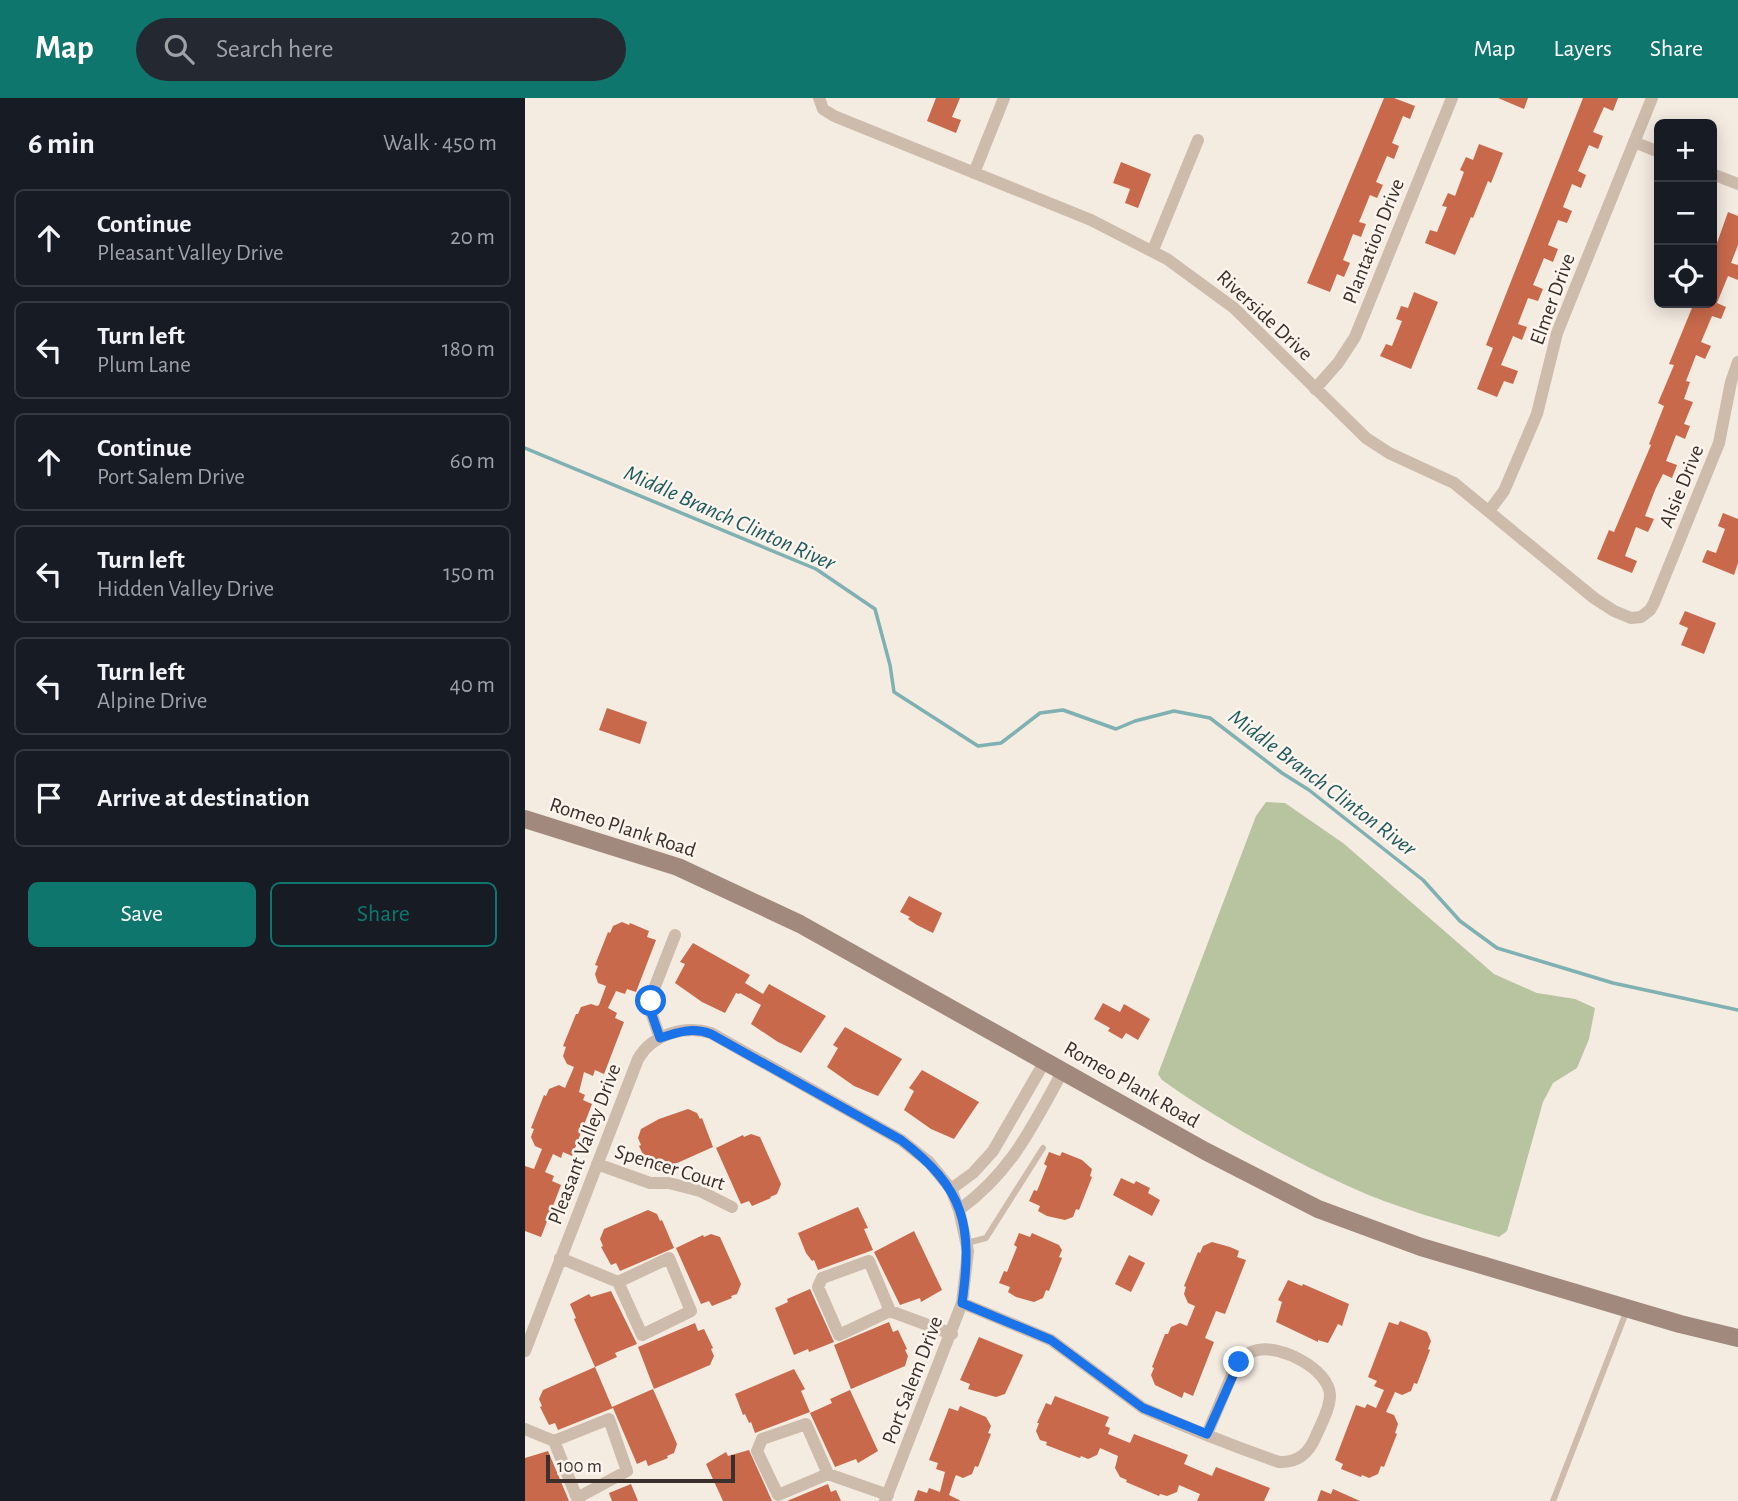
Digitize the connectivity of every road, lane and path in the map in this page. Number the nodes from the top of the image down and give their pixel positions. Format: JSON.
{"nodes":[{"id":1,"x":1004,"y":98,"type":"edge"},
{"id":2,"x":1452,"y":98,"type":"edge"},
{"id":3,"x":1653,"y":98,"type":"edge"},
{"id":4,"x":820,"y":102,"type":"edge"},
{"id":5,"x":1198,"y":140,"type":"dead end"},
{"id":6,"x":1634,"y":142,"type":"junction"},
{"id":7,"x":1654,"y":150,"type":"edge"},
{"id":8,"x":974,"y":173,"type":"junction"},
{"id":9,"x":1717,"y":176,"type":"edge"},
{"id":10,"x":1738,"y":184,"type":"edge"},
{"id":11,"x":1153,"y":250,"type":"junction"},
{"id":12,"x":1738,"y":362,"type":"edge"},
{"id":13,"x":1315,"y":389,"type":"junction"},
{"id":14,"x":1489,"y":512,"type":"junction"},
{"id":15,"x":1641,"y":617,"type":"joint"},
{"id":16,"x":525,"y":819,"type":"edge"},
{"id":17,"x":675,"y":935,"type":"dead end"},
{"id":18,"x":660,"y":1038,"type":"junction"},
{"id":19,"x":1045,"y":1060,"type":"junction"},
{"id":20,"x":1063,"y":1071,"type":"junction"},
{"id":21,"x":1043,"y":1149,"type":"dead end"},
{"id":22,"x":597,"y":1164,"type":"junction"},
{"id":23,"x":951,"y":1189,"type":"junction"},
{"id":24,"x":732,"y":1207,"type":"dead end"},
{"id":25,"x":959,"y":1210,"type":"junction"},
{"id":26,"x":967,"y":1243,"type":"junction"},
{"id":27,"x":560,"y":1258,"type":"junction"},
{"id":28,"x":618,"y":1282,"type":"junction"},
{"id":29,"x":962,"y":1303,"type":"junction"},
{"id":30,"x":1628,"y":1308,"type":"junction"},
{"id":31,"x":890,"y":1311,"type":"junction"},
{"id":32,"x":952,"y":1334,"type":"junction"},
{"id":33,"x":1738,"y":1338,"type":"edge"},
{"id":34,"x":525,"y":1351,"type":"edge"},
{"id":35,"x":525,"y":1429,"type":"edge"},
{"id":36,"x":1207,"y":1434,"type":"junction"},
{"id":37,"x":554,"y":1441,"type":"junction"},
{"id":38,"x":828,"y":1474,"type":"junction"},
{"id":39,"x":886,"y":1498,"type":"edge"},
{"id":40,"x":1553,"y":1501,"type":"edge"}],
"edges":[{"from":1,"to":8,"type":"street"},
{"from":2,"to":13,"type":"street","name":"Plantation Drive"},
{"from":3,"to":6,"type":"street","name":"Elmer Drive"},
{"from":4,"to":8,"type":"street","name":"Riverside Drive"},
{"from":5,"to":11,"type":"street"},
{"from":6,"to":7,"type":"street"},
{"from":6,"to":14,"type":"street","name":"Elmer Drive"},
{"from":8,"to":11,"type":"street","name":"Riverside Drive"},
{"from":9,"to":10,"type":"street"},
{"from":11,"to":13,"type":"street","name":"Riverside Drive"},
{"from":12,"to":15,"type":"street","name":"Alsie Drive"},
{"from":13,"to":14,"type":"street","name":"Riverside Drive"},
{"from":14,"to":15,"type":"street","name":"Riverside Drive"},
{"from":16,"to":19,"type":"main road","name":"Romeo Plank Road"},
{"from":17,"to":18,"type":"street"},
{"from":18,"to":22,"type":"street","name":"Pleasant Valley Drive"},
{"from":18,"to":23,"type":"street","name":"Pleasant Valley Drive"},
{"from":19,"to":20,"type":"main road","name":"Romeo Plank Road"},
{"from":19,"to":23,"type":"street"},
{"from":20,"to":25,"type":"street"},
{"from":20,"to":30,"type":"main road","name":"Romeo Plank Road"},
{"from":21,"to":26,"type":"lane"},
{"from":22,"to":24,"type":"street","name":"Spencer Court"},
{"from":22,"to":27,"type":"street","name":"Pleasant Valley Drive"},
{"from":23,"to":25,"type":"street","name":"Port Salem Drive"},
{"from":25,"to":26,"type":"street","name":"Port Salem Drive"},
{"from":26,"to":29,"type":"street","name":"Port Salem Drive"},
{"from":27,"to":28,"type":"street"},
{"from":27,"to":34,"type":"street","name":"Pleasant Valley Drive"},
{"from":28,"to":28,"type":"street"},
{"from":29,"to":32,"type":"street","name":"Port Salem Drive"},
{"from":29,"to":36,"type":"street"},
{"from":30,"to":33,"type":"main road","name":"Romeo Plank Road"},
{"from":30,"to":40,"type":"lane"},
{"from":31,"to":31,"type":"street"},
{"from":31,"to":32,"type":"street"},
{"from":32,"to":39,"type":"street","name":"Port Salem Drive"},
{"from":35,"to":37,"type":"street"},
{"from":36,"to":36,"type":"street"},
{"from":37,"to":37,"type":"street"},
{"from":38,"to":38,"type":"street"},
{"from":38,"to":39,"type":"street"}]}
